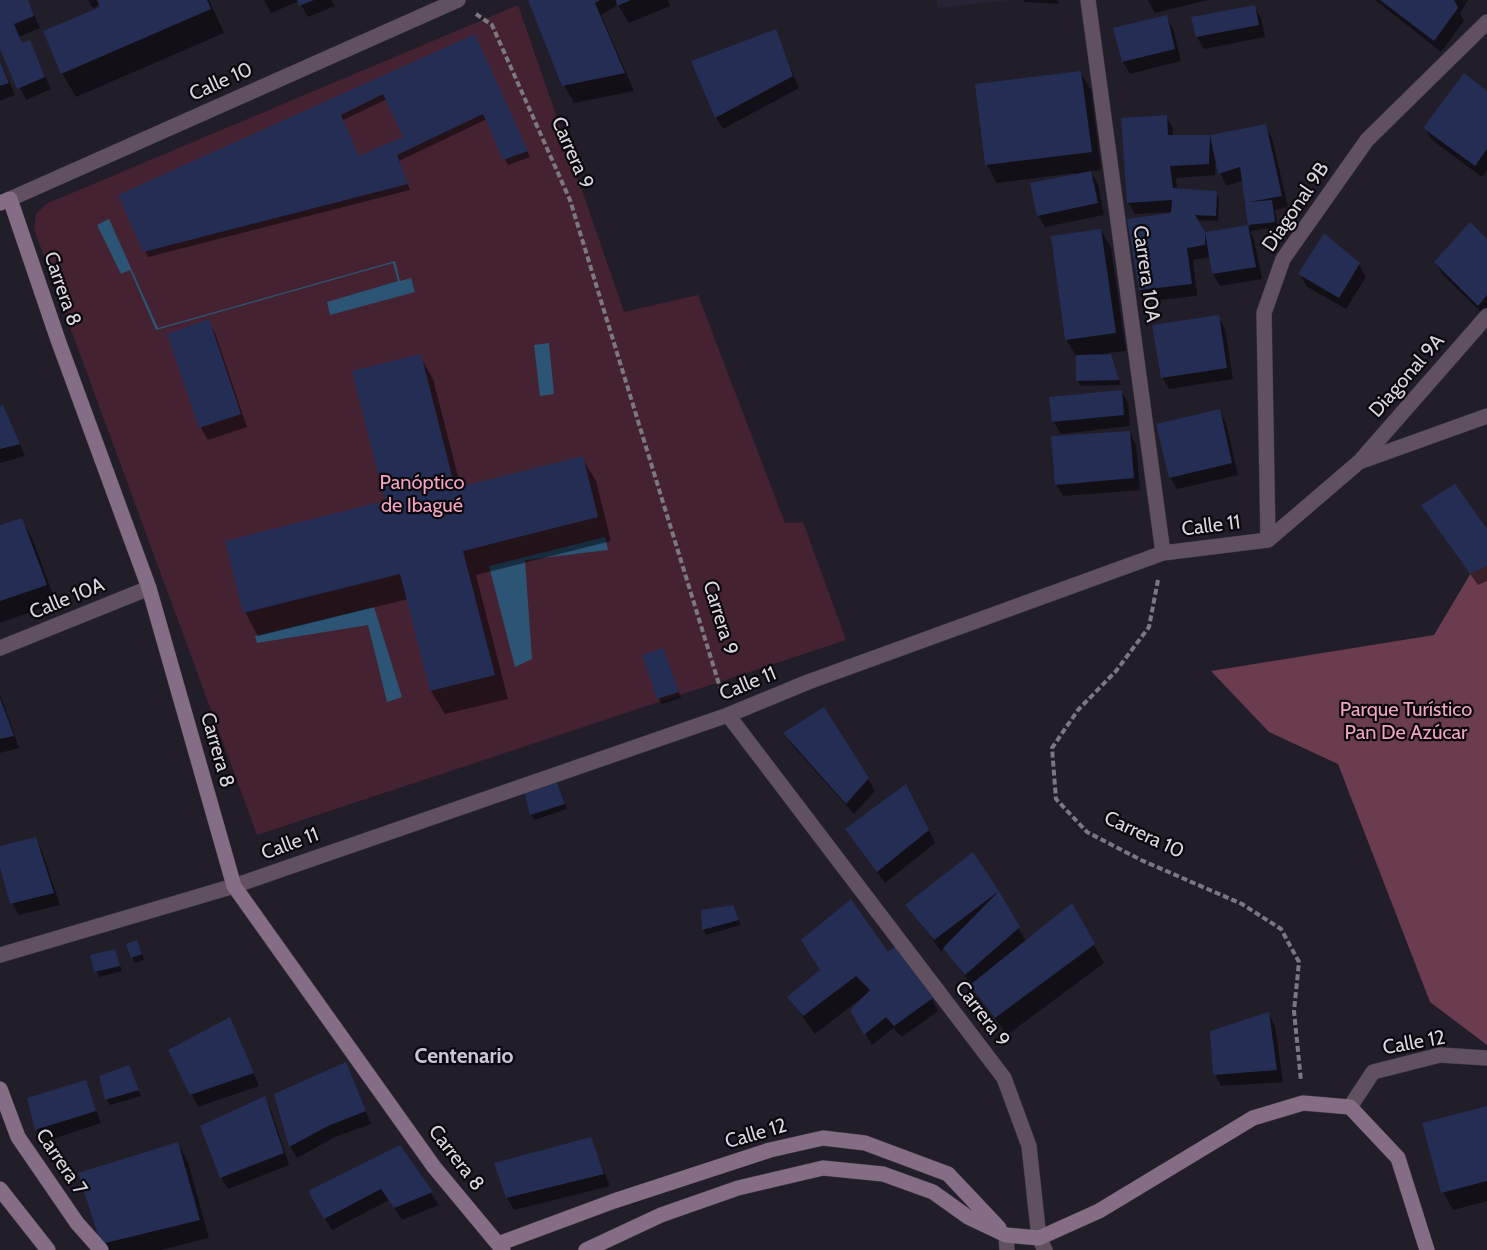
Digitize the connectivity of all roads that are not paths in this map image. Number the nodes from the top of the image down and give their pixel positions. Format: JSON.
{"nodes":[{"id":1,"x":457,"y":0,"type":"edge"},
{"id":2,"x":1088,"y":0,"type":"edge"},
{"id":3,"x":1487,"y":22,"type":"edge"},
{"id":4,"x":5,"y":201,"type":"edge"},
{"id":5,"x":1487,"y":316,"type":"edge"},
{"id":6,"x":1487,"y":416,"type":"edge"},
{"id":7,"x":1359,"y":462,"type":"junction"},
{"id":8,"x":1268,"y":540,"type":"junction"},
{"id":9,"x":1163,"y":553,"type":"junction"},
{"id":10,"x":149,"y":588,"type":"junction"},
{"id":11,"x":0,"y":648,"type":"edge"},
{"id":12,"x":728,"y":715,"type":"junction"},
{"id":13,"x":234,"y":886,"type":"junction"},
{"id":14,"x":0,"y":955,"type":"edge"},
{"id":15,"x":1487,"y":1058,"type":"edge"},
{"id":16,"x":0,"y":1089,"type":"edge"},
{"id":17,"x":1350,"y":1107,"type":"junction"},
{"id":18,"x":0,"y":1189,"type":"edge"},
{"id":19,"x":1007,"y":1242,"type":"edge"},
{"id":20,"x":1042,"y":1244,"type":"edge"},
{"id":21,"x":501,"y":1247,"type":"edge"},
{"id":22,"x":48,"y":1250,"type":"edge"},
{"id":23,"x":101,"y":1250,"type":"edge"},
{"id":24,"x":586,"y":1250,"type":"edge"},
{"id":25,"x":1427,"y":1250,"type":"edge"}],
"edges":[{"from":1,"to":4,"type":"street","name":"Calle 10"},
{"from":2,"to":9,"type":"street","name":"Carrera 10A"},
{"from":3,"to":8,"type":"street","name":"Diagonal 9B"},
{"from":4,"to":10,"type":"street","name":"Carrera 8"},
{"from":5,"to":7,"type":"street","name":"Diagonal 9A"},
{"from":6,"to":7,"type":"street","name":"Calle 11"},
{"from":7,"to":8,"type":"street","name":"Calle 11"},
{"from":8,"to":9,"type":"street","name":"Calle 11"},
{"from":9,"to":12,"type":"street","name":"Calle 11"},
{"from":10,"to":11,"type":"street","name":"Calle 10A"},
{"from":10,"to":13,"type":"street","name":"Carrera 8"},
{"from":12,"to":13,"type":"street","name":"Calle 11"},
{"from":12,"to":20,"type":"street","name":"Carrera 9"},
{"from":13,"to":14,"type":"street","name":"Calle 11"},
{"from":13,"to":21,"type":"street","name":"Carrera 8"},
{"from":15,"to":17,"type":"street","name":"Calle 12"},
{"from":16,"to":23,"type":"street","name":"Carrera 7"},
{"from":17,"to":20,"type":"street"},
{"from":17,"to":25,"type":"street"},
{"from":18,"to":22,"type":"street"},
{"from":19,"to":20,"type":"street"},
{"from":19,"to":21,"type":"street","name":"Calle 12"},
{"from":19,"to":24,"type":"street"}]}
